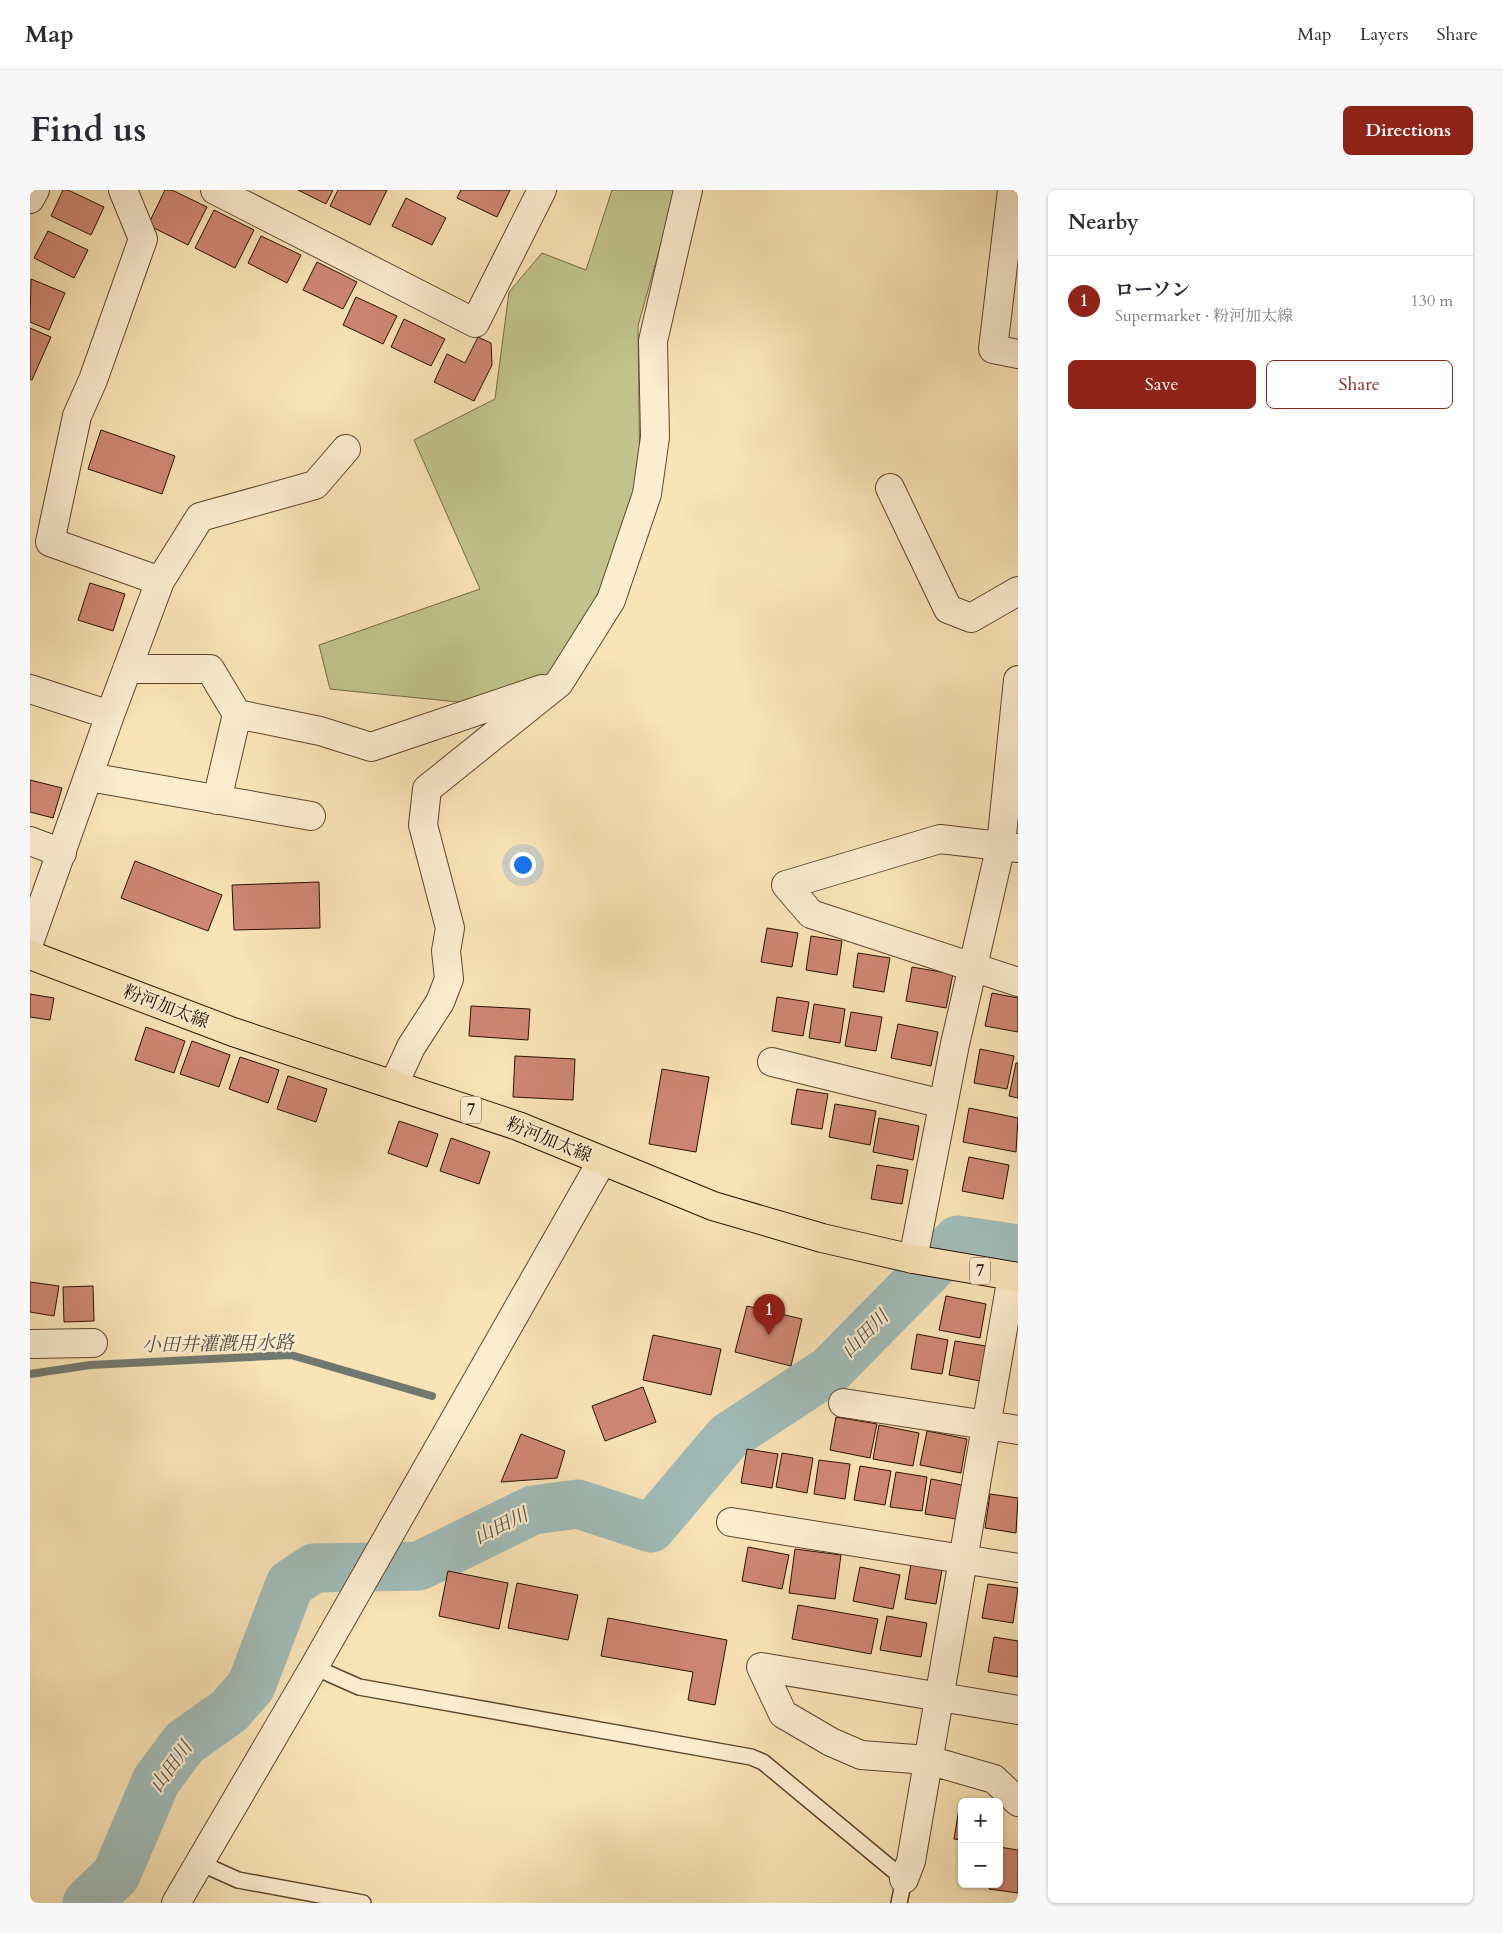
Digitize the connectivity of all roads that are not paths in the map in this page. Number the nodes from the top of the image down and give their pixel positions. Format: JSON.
{"nodes":[{"id":1,"x":34,"y":190,"type":"edge"},
{"id":2,"x":123,"y":190,"type":"edge"},
{"id":3,"x":215,"y":190,"type":"edge"},
{"id":4,"x":542,"y":190,"type":"edge"},
{"id":5,"x":688,"y":190,"type":"edge"},
{"id":6,"x":1012,"y":190,"type":"edge"},
{"id":7,"x":30,"y":199,"type":"edge"},
{"id":8,"x":1018,"y":354,"type":"edge"},
{"id":9,"x":346,"y":449,"type":"dead end"},
{"id":10,"x":890,"y":488,"type":"dead end"},
{"id":11,"x":160,"y":581,"type":"junction"},
{"id":12,"x":1018,"y":592,"type":"edge"},
{"id":13,"x":127,"y":669,"type":"junction"},
{"id":14,"x":1018,"y":680,"type":"edge"},
{"id":15,"x":559,"y":683,"type":"junction"},
{"id":16,"x":30,"y":688,"type":"edge"},
{"id":17,"x":1016,"y":712,"type":"edge"},
{"id":18,"x":237,"y":714,"type":"junction"},
{"id":19,"x":110,"y":715,"type":"junction"},
{"id":20,"x":89,"y":777,"type":"junction"},
{"id":21,"x":217,"y":800,"type":"junction"},
{"id":22,"x":311,"y":816,"type":"dead end"},
{"id":23,"x":30,"y":841,"type":"edge"},
{"id":24,"x":1010,"y":847,"type":"edge"},
{"id":25,"x":62,"y":852,"type":"junction"},
{"id":26,"x":30,"y":940,"type":"edge"},
{"id":27,"x":30,"y":955,"type":"edge"},
{"id":28,"x":973,"y":967,"type":"junction"},
{"id":29,"x":1018,"y":982,"type":"edge"},
{"id":30,"x":772,"y":1062,"type":"dead end"},
{"id":31,"x":394,"y":1084,"type":"junction"},
{"id":32,"x":943,"y":1104,"type":"junction"},
{"id":33,"x":602,"y":1161,"type":"junction"},
{"id":34,"x":913,"y":1259,"type":"junction"},
{"id":35,"x":1015,"y":1277,"type":"edge"},
{"id":36,"x":93,"y":1343,"type":"dead end"},
{"id":37,"x":30,"y":1344,"type":"edge"},
{"id":38,"x":843,"y":1403,"type":"dead end"},
{"id":39,"x":986,"y":1425,"type":"junction"},
{"id":40,"x":1018,"y":1430,"type":"edge"},
{"id":41,"x":731,"y":1522,"type":"dead end"},
{"id":42,"x":963,"y":1559,"type":"junction"},
{"id":43,"x":1018,"y":1568,"type":"edge"},
{"id":44,"x":314,"y":1667,"type":"junction"},
{"id":45,"x":939,"y":1698,"type":"junction"},
{"id":46,"x":1018,"y":1710,"type":"edge"},
{"id":47,"x":928,"y":1760,"type":"junction"},
{"id":48,"x":1018,"y":1802,"type":"edge"},
{"id":49,"x":198,"y":1862,"type":"junction"},
{"id":50,"x":902,"y":1891,"type":"edge"},
{"id":51,"x":176,"y":1903,"type":"edge"},
{"id":52,"x":363,"y":1903,"type":"edge"}],
"edges":[{"from":1,"to":7,"type":"street"},
{"from":2,"to":11,"type":"street"},
{"from":3,"to":4,"type":"street"},
{"from":5,"to":15,"type":"street"},
{"from":6,"to":8,"type":"street"},
{"from":9,"to":11,"type":"street"},
{"from":10,"to":12,"type":"street"},
{"from":11,"to":13,"type":"street"},
{"from":13,"to":18,"type":"street"},
{"from":13,"to":19,"type":"street"},
{"from":14,"to":17,"type":"street"},
{"from":15,"to":18,"type":"street"},
{"from":15,"to":31,"type":"street"},
{"from":16,"to":19,"type":"street"},
{"from":17,"to":24,"type":"street"},
{"from":18,"to":21,"type":"street"},
{"from":19,"to":20,"type":"street"},
{"from":20,"to":21,"type":"street"},
{"from":20,"to":25,"type":"street"},
{"from":21,"to":22,"type":"street"},
{"from":23,"to":25,"type":"street"},
{"from":24,"to":28,"type":"street"},
{"from":24,"to":28,"type":"street"},
{"from":25,"to":26,"type":"street"},
{"from":27,"to":31,"type":"main road","name":"粉河加太線","number":"7"},
{"from":28,"to":29,"type":"street"},
{"from":28,"to":32,"type":"street"},
{"from":30,"to":32,"type":"street"},
{"from":31,"to":33,"type":"main road","name":"粉河加太線","number":"7"},
{"from":32,"to":34,"type":"street"},
{"from":33,"to":34,"type":"main road","name":"粉河加太線","number":"7"},
{"from":33,"to":44,"type":"street"},
{"from":34,"to":35,"type":"main road","name":"粉河加太線","number":"7"},
{"from":35,"to":39,"type":"street"},
{"from":36,"to":37,"type":"street"},
{"from":38,"to":39,"type":"street"},
{"from":39,"to":40,"type":"street"},
{"from":39,"to":42,"type":"street"},
{"from":41,"to":42,"type":"street"},
{"from":42,"to":43,"type":"street"},
{"from":42,"to":45,"type":"street"},
{"from":44,"to":49,"type":"street"},
{"from":44,"to":50,"type":"lane"},
{"from":45,"to":46,"type":"street"},
{"from":45,"to":47,"type":"street"},
{"from":45,"to":47,"type":"street"},
{"from":47,"to":48,"type":"street"},
{"from":47,"to":50,"type":"street"},
{"from":49,"to":51,"type":"street"},
{"from":49,"to":52,"type":"lane"}]}
